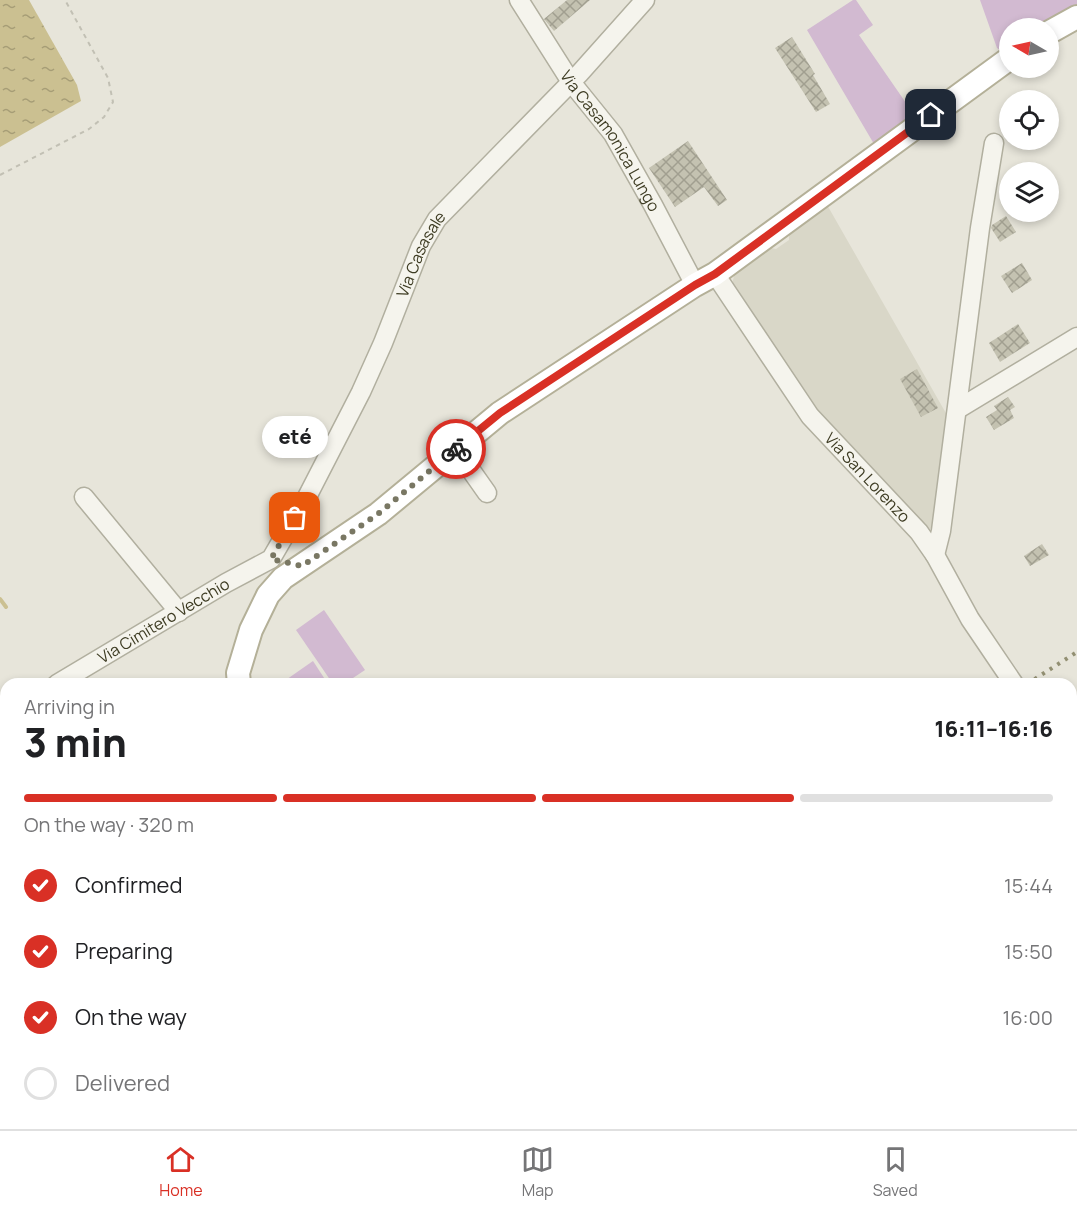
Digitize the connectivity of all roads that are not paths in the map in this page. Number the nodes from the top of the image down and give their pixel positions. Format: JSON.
{"nodes":[{"id":1,"x":519,"y":0,"type":"edge"},
{"id":2,"x":645,"y":0,"type":"edge"},
{"id":3,"x":1077,"y":17,"type":"edge"},
{"id":4,"x":1059,"y":27,"type":"edge"},
{"id":5,"x":999,"y":66,"type":"edge"},
{"id":6,"x":571,"y":82,"type":"junction"},
{"id":7,"x":994,"y":144,"type":"dead end"},
{"id":8,"x":715,"y":274,"type":"junction"},
{"id":9,"x":695,"y":285,"type":"junction"},
{"id":10,"x":1077,"y":337,"type":"edge"},
{"id":11,"x":957,"y":409,"type":"junction"},
{"id":12,"x":456,"y":449,"type":"junction"},
{"id":13,"x":487,"y":493,"type":"dead end"},
{"id":14,"x":84,"y":497,"type":"dead end"},
{"id":15,"x":936,"y":555,"type":"junction"},
{"id":16,"x":271,"y":559,"type":"junction"},
{"id":17,"x":302,"y":566,"type":"junction"},
{"id":18,"x":179,"y":612,"type":"junction"},
{"id":19,"x":73,"y":678,"type":"edge"},
{"id":20,"x":238,"y":678,"type":"edge"},
{"id":21,"x":1009,"y":678,"type":"edge"}],
"edges":[{"from":1,"to":6,"type":"street","name":"Via Casamonica Lungo"},
{"from":2,"to":6,"type":"street","name":"Via Casasale"},
{"from":3,"to":4,"type":"main road"},
{"from":5,"to":8,"type":"main road"},
{"from":6,"to":9,"type":"street","name":"Via Casamonica Lungo"},
{"from":6,"to":16,"type":"street","name":"Via Casasale"},
{"from":7,"to":11,"type":"street"},
{"from":8,"to":9,"type":"main road"},
{"from":8,"to":15,"type":"street","name":"Via San Lorenzo"},
{"from":9,"to":12,"type":"main road"},
{"from":10,"to":11,"type":"street"},
{"from":11,"to":15,"type":"street"},
{"from":12,"to":13,"type":"street"},
{"from":12,"to":17,"type":"main road"},
{"from":14,"to":18,"type":"street"},
{"from":15,"to":21,"type":"street","name":"Via San Lorenzo"},
{"from":16,"to":17,"type":"street"},
{"from":16,"to":18,"type":"street","name":"Via Cimitero Vecchio"},
{"from":17,"to":20,"type":"main road"},
{"from":18,"to":19,"type":"street","name":"Via Cimitero Vecchio"}]}
